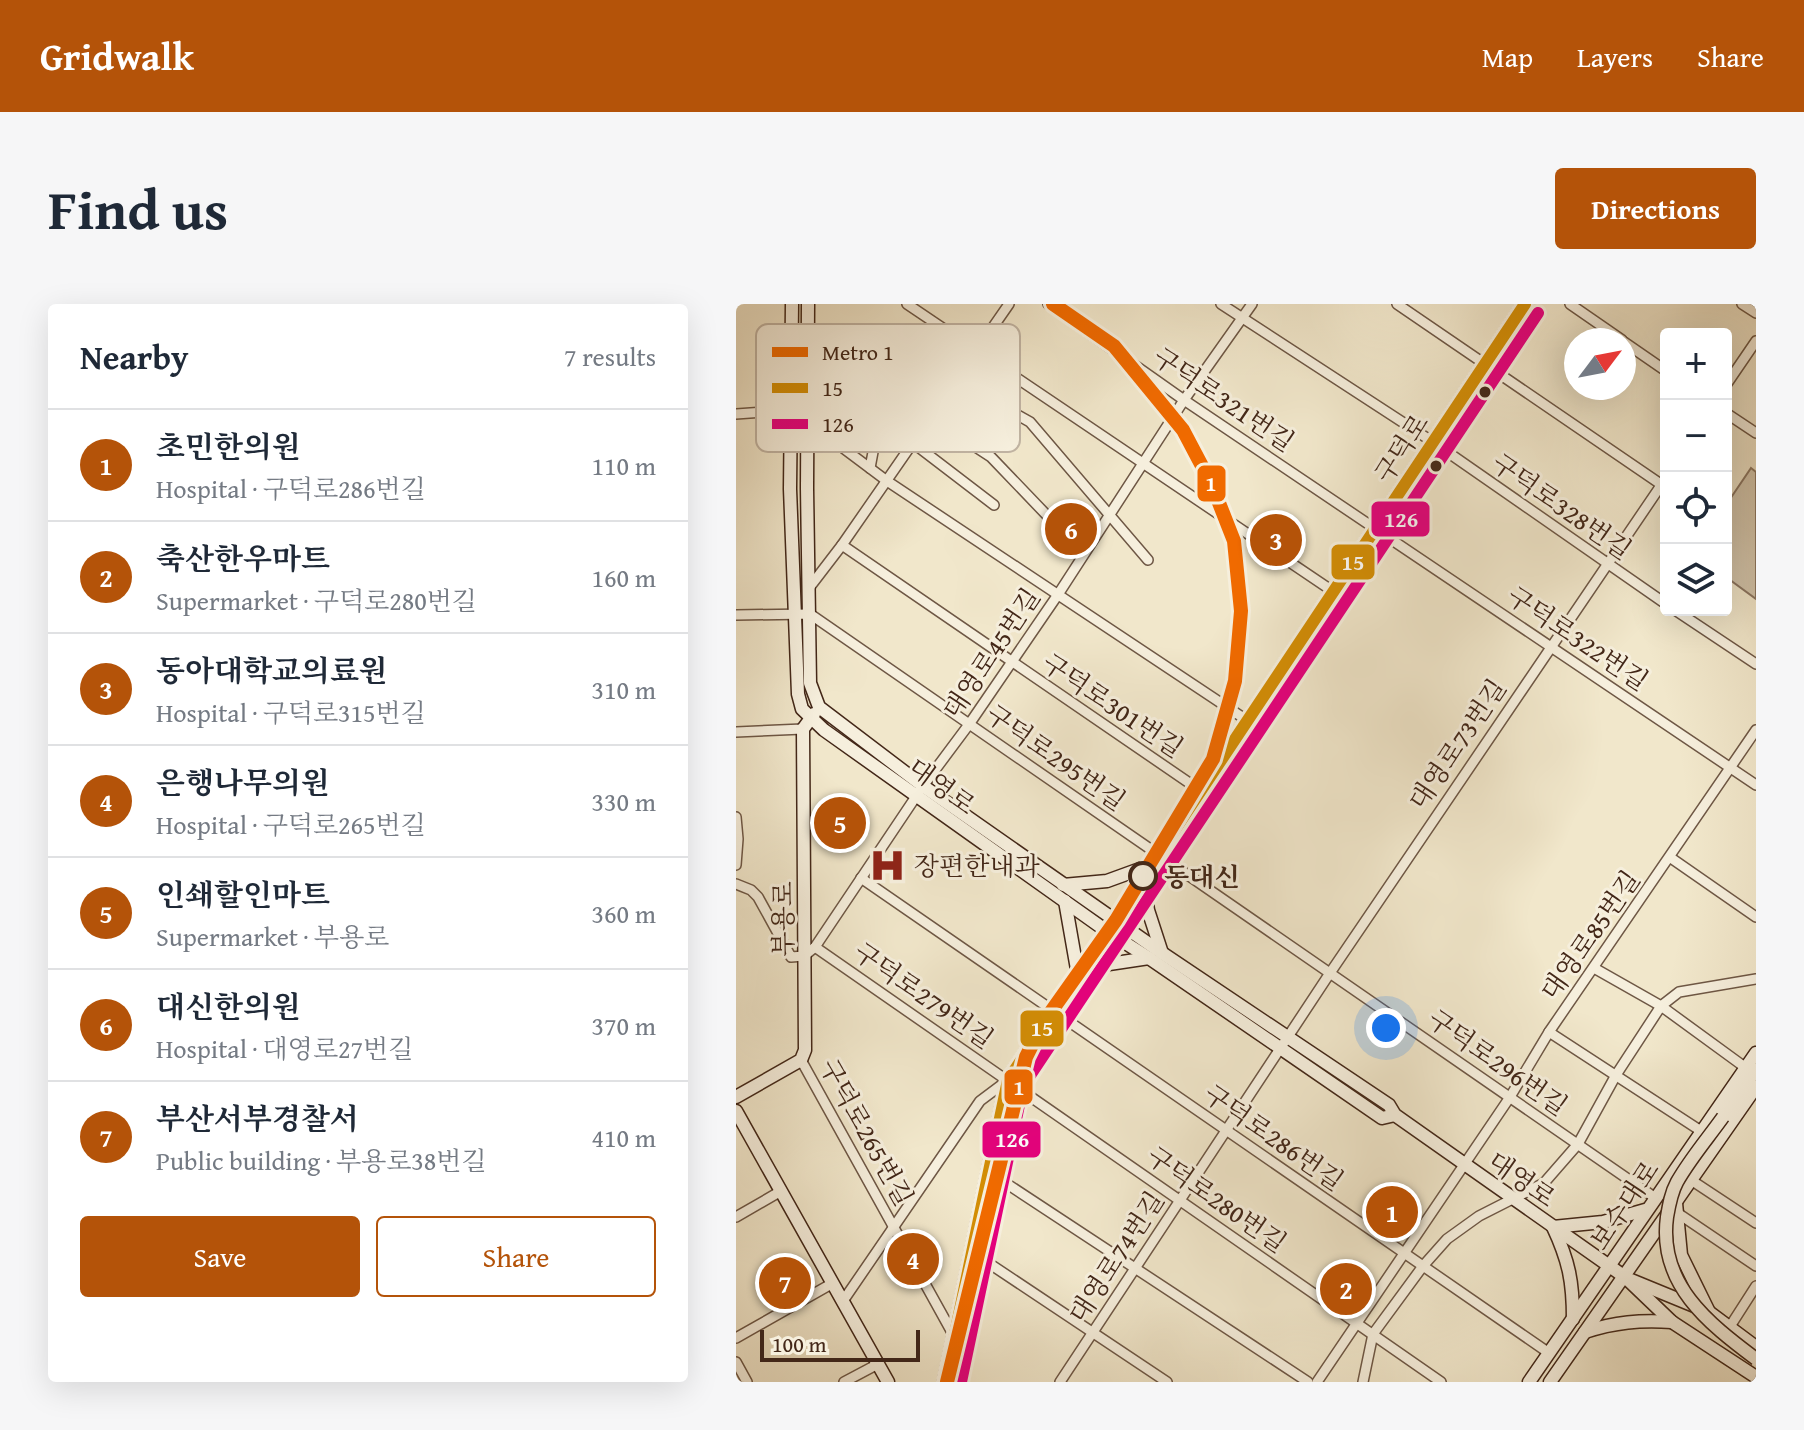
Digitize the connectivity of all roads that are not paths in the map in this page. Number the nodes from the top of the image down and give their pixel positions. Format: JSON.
{"nodes":[{"id":1,"x":792,"y":304,"type":"edge"},
{"id":2,"x":907,"y":304,"type":"edge"},
{"id":3,"x":1009,"y":304,"type":"edge"},
{"id":4,"x":1048,"y":304,"type":"edge"},
{"id":5,"x":1221,"y":304,"type":"edge"},
{"id":6,"x":1252,"y":304,"type":"edge"},
{"id":7,"x":1397,"y":304,"type":"edge"},
{"id":8,"x":1525,"y":304,"type":"edge"},
{"id":9,"x":1570,"y":304,"type":"edge"},
{"id":10,"x":1742,"y":304,"type":"edge"},
{"id":11,"x":1756,"y":313,"type":"edge"},
{"id":12,"x":1242,"y":318,"type":"junction"},
{"id":13,"x":792,"y":324,"type":"edge"},
{"id":14,"x":937,"y":324,"type":"edge"},
{"id":15,"x":995,"y":324,"type":"edge"},
{"id":16,"x":1604,"y":328,"type":"edge"},
{"id":17,"x":1756,"y":341,"type":"edge"},
{"id":18,"x":1636,"y":350,"type":"edge"},
{"id":19,"x":1484,"y":365,"type":"junction"},
{"id":20,"x":1660,"y":367,"type":"edge"},
{"id":21,"x":1732,"y":376,"type":"edge"},
{"id":22,"x":1020,"y":380,"type":"edge"},
{"id":23,"x":1184,"y":400,"type":"junction"},
{"id":24,"x":756,"y":413,"type":"edge"},
{"id":25,"x":736,"y":414,"type":"edge"},
{"id":26,"x":1020,"y":416,"type":"edge"},
{"id":27,"x":1732,"y":417,"type":"edge"},
{"id":28,"x":1756,"y":433,"type":"edge"},
{"id":29,"x":1433,"y":442,"type":"junction"},
{"id":30,"x":791,"y":452,"type":"edge"},
{"id":31,"x":807,"y":452,"type":"edge"},
{"id":32,"x":849,"y":452,"type":"edge"},
{"id":33,"x":873,"y":452,"type":"edge"},
{"id":34,"x":907,"y":452,"type":"edge"},
{"id":35,"x":925,"y":452,"type":"edge"},
{"id":36,"x":983,"y":452,"type":"edge"},
{"id":37,"x":1142,"y":463,"type":"junction"},
{"id":38,"x":870,"y":468,"type":"junction"},
{"id":39,"x":1660,"y":479,"type":"edge"},
{"id":40,"x":887,"y":481,"type":"junction"},
{"id":41,"x":1660,"y":488,"type":"edge"},
{"id":42,"x":994,"y":505,"type":"dead end"},
{"id":43,"x":1109,"y":513,"type":"junction"},
{"id":44,"x":1377,"y":528,"type":"junction"},
{"id":45,"x":842,"y":545,"type":"junction"},
{"id":46,"x":1083,"y":553,"type":"junction"},
{"id":47,"x":1148,"y":560,"type":"dead end"},
{"id":48,"x":1607,"y":564,"type":"junction"},
{"id":49,"x":809,"y":588,"type":"junction"},
{"id":50,"x":1334,"y":592,"type":"junction"},
{"id":51,"x":1059,"y":593,"type":"junction"},
{"id":52,"x":1660,"y":600,"type":"edge"},
{"id":53,"x":794,"y":614,"type":"junction"},
{"id":54,"x":810,"y":614,"type":"junction"},
{"id":55,"x":736,"y":615,"type":"edge"},
{"id":56,"x":1684,"y":616,"type":"edge"},
{"id":57,"x":1550,"y":646,"type":"junction"},
{"id":58,"x":1011,"y":662,"type":"junction"},
{"id":59,"x":1756,"y":664,"type":"edge"},
{"id":60,"x":819,"y":707,"type":"junction"},
{"id":61,"x":1248,"y":721,"type":"junction"},
{"id":62,"x":970,"y":723,"type":"junction"},
{"id":63,"x":807,"y":724,"type":"junction"},
{"id":64,"x":1756,"y":730,"type":"edge"},
{"id":65,"x":736,"y":732,"type":"edge"},
{"id":66,"x":1731,"y":768,"type":"junction"},
{"id":67,"x":1756,"y":785,"type":"edge"},
{"id":68,"x":920,"y":790,"type":"junction"},
{"id":69,"x":1201,"y":791,"type":"junction"},
{"id":70,"x":736,"y":817,"type":"edge"},
{"id":71,"x":1671,"y":858,"type":"junction"},
{"id":72,"x":736,"y":865,"type":"edge"},
{"id":73,"x":1151,"y":866,"type":"junction"},
{"id":74,"x":861,"y":878,"type":"junction"},
{"id":75,"x":736,"y":884,"type":"edge"},
{"id":76,"x":1063,"y":885,"type":"junction"},
{"id":77,"x":1065,"y":901,"type":"junction"},
{"id":78,"x":1756,"y":917,"type":"edge"},
{"id":79,"x":1112,"y":926,"type":"junction"},
{"id":80,"x":815,"y":947,"type":"junction"},
{"id":81,"x":1156,"y":955,"type":"junction"},
{"id":82,"x":804,"y":956,"type":"junction"},
{"id":83,"x":1594,"y":968,"type":"junction"},
{"id":84,"x":1330,"y":973,"type":"junction"},
{"id":85,"x":1078,"y":975,"type":"junction"},
{"id":86,"x":1756,"y":979,"type":"edge"},
{"id":87,"x":1661,"y":1006,"type":"junction"},
{"id":88,"x":1054,"y":1011,"type":"junction"},
{"id":89,"x":1549,"y":1032,"type":"junction"},
{"id":90,"x":1287,"y":1036,"type":"junction"},
{"id":91,"x":1280,"y":1049,"type":"junction"},
{"id":92,"x":1756,"y":1053,"type":"edge"},
{"id":93,"x":801,"y":1060,"type":"junction"},
{"id":94,"x":1751,"y":1069,"type":"edge"},
{"id":95,"x":1616,"y":1075,"type":"junction"},
{"id":96,"x":1008,"y":1080,"type":"junction"},
{"id":97,"x":1756,"y":1087,"type":"edge"},
{"id":98,"x":736,"y":1097,"type":"edge"},
{"id":99,"x":1510,"y":1097,"type":"junction"},
{"id":100,"x":736,"y":1111,"type":"edge"},
{"id":101,"x":1395,"y":1115,"type":"junction"},
{"id":102,"x":1225,"y":1130,"type":"junction"},
{"id":103,"x":1701,"y":1131,"type":"junction"},
{"id":104,"x":1578,"y":1144,"type":"junction"},
{"id":105,"x":1464,"y":1166,"type":"junction"},
{"id":106,"x":989,"y":1172,"type":"junction"},
{"id":107,"x":1691,"y":1180,"type":"junction"},
{"id":108,"x":781,"y":1191,"type":"junction"},
{"id":109,"x":1654,"y":1197,"type":"junction"},
{"id":110,"x":1511,"y":1198,"type":"junction"},
{"id":111,"x":1180,"y":1200,"type":"junction"},
{"id":112,"x":1676,"y":1207,"type":"junction"},
{"id":113,"x":1645,"y":1210,"type":"junction"},
{"id":114,"x":736,"y":1217,"type":"edge"},
{"id":115,"x":1756,"y":1223,"type":"edge"},
{"id":116,"x":893,"y":1226,"type":"junction"},
{"id":117,"x":1553,"y":1227,"type":"junction"},
{"id":118,"x":972,"y":1252,"type":"junction"},
{"id":119,"x":1405,"y":1253,"type":"junction"},
{"id":120,"x":1423,"y":1266,"type":"junction"},
{"id":121,"x":1609,"y":1266,"type":"junction"},
{"id":122,"x":1756,"y":1266,"type":"edge"},
{"id":123,"x":1135,"y":1268,"type":"junction"},
{"id":124,"x":1625,"y":1277,"type":"junction"},
{"id":125,"x":833,"y":1283,"type":"junction"},
{"id":126,"x":1756,"y":1286,"type":"edge"},
{"id":127,"x":843,"y":1301,"type":"junction"},
{"id":128,"x":1709,"y":1312,"type":"junction"},
{"id":129,"x":1573,"y":1319,"type":"junction"},
{"id":130,"x":1672,"y":1322,"type":"junction"},
{"id":131,"x":1357,"y":1324,"type":"junction"},
{"id":132,"x":1729,"y":1328,"type":"junction"},
{"id":133,"x":1093,"y":1331,"type":"junction"},
{"id":134,"x":1585,"y":1332,"type":"junction"},
{"id":135,"x":1373,"y":1334,"type":"junction"},
{"id":136,"x":954,"y":1336,"type":"junction"},
{"id":137,"x":736,"y":1338,"type":"edge"},
{"id":138,"x":1756,"y":1347,"type":"edge"},
{"id":139,"x":1549,"y":1353,"type":"junction"},
{"id":140,"x":1756,"y":1359,"type":"edge"},
{"id":141,"x":736,"y":1362,"type":"edge"},
{"id":142,"x":878,"y":1364,"type":"junction"},
{"id":143,"x":1756,"y":1377,"type":"edge"},
{"id":144,"x":747,"y":1382,"type":"edge"},
{"id":145,"x":844,"y":1382,"type":"edge"},
{"id":146,"x":888,"y":1382,"type":"edge"},
{"id":147,"x":945,"y":1382,"type":"edge"},
{"id":148,"x":1060,"y":1382,"type":"edge"},
{"id":149,"x":1167,"y":1382,"type":"edge"},
{"id":150,"x":1308,"y":1382,"type":"edge"},
{"id":151,"x":1317,"y":1382,"type":"edge"},
{"id":152,"x":1363,"y":1382,"type":"edge"},
{"id":153,"x":1441,"y":1382,"type":"edge"},
{"id":154,"x":1529,"y":1382,"type":"edge"},
{"id":155,"x":1550,"y":1382,"type":"edge"}],
"edges":[{"from":1,"to":13,"type":"main road"},
{"from":2,"to":14,"type":"street"},
{"from":3,"to":15,"type":"street"},
{"from":4,"to":23,"type":"street","name":"구덕로321번길"},
{"from":5,"to":12,"type":"street","name":"구덕로328번길"},
{"from":6,"to":12,"type":"street","name":"대영로45번길"},
{"from":7,"to":19,"type":"street"},
{"from":8,"to":19,"type":"main road","name":"구덕로"},
{"from":9,"to":16,"type":"street"},
{"from":10,"to":11,"type":"street"},
{"from":12,"to":23,"type":"street","name":"대영로45번길"},
{"from":12,"to":29,"type":"street","name":"구덕로328번길"},
{"from":17,"to":21,"type":"street"},
{"from":18,"to":20,"type":"street"},
{"from":19,"to":29,"type":"main road","name":"구덕로"},
{"from":19,"to":39,"type":"street"},
{"from":22,"to":37,"type":"street"},
{"from":23,"to":37,"type":"street","name":"대영로45번길"},
{"from":23,"to":44,"type":"street","name":"구덕로321번길"},
{"from":24,"to":25,"type":"street"},
{"from":26,"to":43,"type":"street"},
{"from":27,"to":28,"type":"street"},
{"from":29,"to":44,"type":"main road","name":"구덕로"},
{"from":29,"to":48,"type":"street","name":"구덕로328번길"},
{"from":30,"to":53,"type":"main road"},
{"from":31,"to":49,"type":"main road"},
{"from":32,"to":38,"type":"street"},
{"from":33,"to":38,"type":"street"},
{"from":34,"to":40,"type":"street"},
{"from":35,"to":42,"type":"street"},
{"from":36,"to":46,"type":"street"},
{"from":37,"to":43,"type":"street","name":"대영로45번길"},
{"from":37,"to":50,"type":"street"},
{"from":38,"to":40,"type":"street"},
{"from":40,"to":45,"type":"street"},
{"from":40,"to":51,"type":"street"},
{"from":41,"to":48,"type":"street","name":"대영로73번길"},
{"from":43,"to":46,"type":"street","name":"대영로45번길"},
{"from":43,"to":47,"type":"street"},
{"from":44,"to":50,"type":"main road","name":"구덕로"},
{"from":44,"to":57,"type":"street","name":"구덕로322번길"},
{"from":45,"to":49,"type":"street"},
{"from":45,"to":58,"type":"street","name":"구덕로301번길"},
{"from":46,"to":51,"type":"street","name":"대영로45번길"},
{"from":48,"to":52,"type":"street","name":"구덕로328번길"},
{"from":48,"to":57,"type":"street","name":"대영로73번길"},
{"from":49,"to":54,"type":"main road"},
{"from":50,"to":61,"type":"main road","name":"구덕로"},
{"from":51,"to":58,"type":"street","name":"대영로45번길"},
{"from":51,"to":61,"type":"street"},
{"from":53,"to":54,"type":"street"},
{"from":53,"to":55,"type":"street"},
{"from":53,"to":63,"type":"main road"},
{"from":54,"to":60,"type":"main road"},
{"from":54,"to":62,"type":"street","name":"구덕로295번길"},
{"from":56,"to":59,"type":"street"},
{"from":57,"to":66,"type":"street","name":"구덕로322번길"},
{"from":57,"to":84,"type":"street","name":"대영로73번길"},
{"from":58,"to":62,"type":"street","name":"대영로45번길"},
{"from":58,"to":69,"type":"street","name":"구덕로301번길"},
{"from":60,"to":63,"type":"main road"},
{"from":60,"to":68,"type":"main road","name":"대영로"},
{"from":61,"to":69,"type":"main road","name":"구덕로"},
{"from":62,"to":68,"type":"street","name":"대영로45번길"},
{"from":62,"to":73,"type":"street","name":"구덕로295번길"},
{"from":63,"to":65,"type":"street"},
{"from":63,"to":68,"type":"main road","name":"대영로"},
{"from":63,"to":82,"type":"main road","name":"부용로"},
{"from":64,"to":66,"type":"street","name":"대영로85번길"},
{"from":66,"to":67,"type":"street","name":"구덕로322번길"},
{"from":66,"to":71,"type":"street","name":"대영로85번길"},
{"from":68,"to":74,"type":"street","name":"대영로45번길"},
{"from":68,"to":76,"type":"main road","name":"대영로"},
{"from":68,"to":77,"type":"main road","name":"대영로"},
{"from":69,"to":73,"type":"main road","name":"구덕로"},
{"from":70,"to":72,"type":"street"},
{"from":71,"to":78,"type":"street"},
{"from":71,"to":83,"type":"street","name":"대영로85번길"},
{"from":73,"to":76,"type":"main road"},
{"from":73,"to":79,"type":"main road","name":"구덕로"},
{"from":73,"to":81,"type":"main road"},
{"from":73,"to":84,"type":"street","name":"구덕로296번길"},
{"from":74,"to":80,"type":"street","name":"대영로45번길"},
{"from":74,"to":88,"type":"street","name":"구덕로286번길"},
{"from":75,"to":82,"type":"street"},
{"from":76,"to":79,"type":"main road","name":"대영로"},
{"from":77,"to":79,"type":"main road","name":"대영로"},
{"from":77,"to":85,"type":"main road"},
{"from":79,"to":81,"type":"main road","name":"대영로"},
{"from":79,"to":85,"type":"main road","name":"구덕로"},
{"from":80,"to":82,"type":"street","name":"대영로45번길"},
{"from":80,"to":96,"type":"street","name":"구덕로279번길"},
{"from":81,"to":85,"type":"main road"},
{"from":81,"to":90,"type":"main road","name":"대영로"},
{"from":81,"to":91,"type":"main road","name":"대영로"},
{"from":82,"to":93,"type":"main road","name":"부용로"},
{"from":83,"to":87,"type":"street"},
{"from":83,"to":89,"type":"street","name":"대영로85번길"},
{"from":84,"to":90,"type":"street","name":"대영로73번길"},
{"from":84,"to":99,"type":"street","name":"구덕로296번길"},
{"from":85,"to":88,"type":"main road","name":"구덕로"},
{"from":86,"to":87,"type":"street"},
{"from":87,"to":94,"type":"street"},
{"from":87,"to":95,"type":"street"},
{"from":88,"to":96,"type":"main road","name":"구덕로"},
{"from":88,"to":102,"type":"street","name":"구덕로286번길"},
{"from":89,"to":95,"type":"street"},
{"from":89,"to":99,"type":"street","name":"대영로85번길"},
{"from":90,"to":91,"type":"street","name":"대영로74번길"},
{"from":90,"to":101,"type":"main road","name":"대영로"},
{"from":91,"to":101,"type":"main road","name":"대영로"},
{"from":91,"to":102,"type":"street","name":"대영로74번길"},
{"from":92,"to":94,"type":"main road","name":"보수대로"},
{"from":93,"to":98,"type":"main road"},
{"from":93,"to":116,"type":"street","name":"구덕로265번길"},
{"from":94,"to":103,"type":"main road","name":"보수대로"},
{"from":94,"to":140,"type":"main road","bridge":true},
{"from":95,"to":103,"type":"street"},
{"from":95,"to":104,"type":"street"},
{"from":96,"to":106,"type":"main road","name":"구덕로"},
{"from":96,"to":111,"type":"street","name":"구덕로280번길"},
{"from":96,"to":116,"type":"street","name":"구덕로265번길"},
{"from":97,"to":107,"type":"main road","name":"보수대로"},
{"from":99,"to":104,"type":"street","name":"구덕로296번길"},
{"from":99,"to":105,"type":"street","name":"대영로85번길"},
{"from":100,"to":108,"type":"main road"},
{"from":101,"to":105,"type":"main road","name":"대영로"},
{"from":102,"to":111,"type":"street","name":"대영로74번길"},
{"from":102,"to":119,"type":"street","name":"구덕로286번길"},
{"from":103,"to":109,"type":"main road","name":"보수대로"},
{"from":104,"to":109,"type":"street","name":"구덕로296번길"},
{"from":104,"to":110,"type":"street"},
{"from":105,"to":110,"type":"main road","name":"대영로"},
{"from":105,"to":119,"type":"street","name":"대영로85번길"},
{"from":106,"to":118,"type":"main road","name":"구덕로"},
{"from":106,"to":123,"type":"street"},
{"from":107,"to":112,"type":"main road","name":"보수대로"},
{"from":107,"to":115,"type":"street"},
{"from":108,"to":114,"type":"street"},
{"from":108,"to":125,"type":"main road"},
{"from":109,"to":113,"type":"main road","name":"보수대로"},
{"from":110,"to":117,"type":"main road","name":"대영로"},
{"from":110,"to":120,"type":"street"},
{"from":111,"to":123,"type":"street","name":"대영로74번길"},
{"from":111,"to":131,"type":"street","name":"구덕로280번길"},
{"from":112,"to":122,"type":"street"},
{"from":112,"to":124,"type":"main road","name":"보수대로"},
{"from":112,"to":128,"type":"main road"},
{"from":113,"to":117,"type":"main road"},
{"from":113,"to":121,"type":"main road","name":"보수대로"},
{"from":116,"to":127,"type":"street"},
{"from":116,"to":136,"type":"street","name":"구덕로265번길"},
{"from":117,"to":121,"type":"main road","name":"대영로"},
{"from":117,"to":129,"type":"main road"},
{"from":118,"to":133,"type":"street"},
{"from":118,"to":136,"type":"main road","name":"구덕로"},
{"from":119,"to":120,"type":"street","name":"구덕로286번길"},
{"from":119,"to":131,"type":"street","name":"대영로85번길"},
{"from":120,"to":135,"type":"street"},
{"from":120,"to":139,"type":"street","name":"구덕로286번길"},
{"from":121,"to":124,"type":"main road","name":"대영로"},
{"from":121,"to":129,"type":"main road","name":"보수대로"},
{"from":123,"to":133,"type":"street","name":"대영로74번길"},
{"from":123,"to":150,"type":"street"},
{"from":124,"to":128,"type":"main road","name":"대영로"},
{"from":124,"to":130,"type":"main road","name":"대영로"},
{"from":124,"to":134,"type":"main road","name":"보수대로"},
{"from":125,"to":127,"type":"main road"},
{"from":125,"to":137,"type":"street"},
{"from":126,"to":132,"type":"street"},
{"from":127,"to":142,"type":"main road"},
{"from":128,"to":132,"type":"main road","name":"대영로"},
{"from":129,"to":139,"type":"main road","name":"보수대로"},
{"from":130,"to":134,"type":"main road"},
{"from":130,"to":143,"type":"main road","name":"대영로"},
{"from":131,"to":135,"type":"street","name":"구덕로280번길"},
{"from":131,"to":151,"type":"street","name":"대영로85번길"},
{"from":132,"to":138,"type":"main road","name":"대영로"},
{"from":133,"to":148,"type":"street","name":"대영로74번길"},
{"from":133,"to":149,"type":"street"},
{"from":134,"to":155,"type":"main road","name":"보수대로"},
{"from":135,"to":152,"type":"street"},
{"from":135,"to":153,"type":"street","name":"구덕로280번길"},
{"from":136,"to":147,"type":"main road","name":"구덕로"},
{"from":139,"to":154,"type":"main road","name":"보수대로"},
{"from":141,"to":144,"type":"street"},
{"from":142,"to":145,"type":"street"},
{"from":142,"to":146,"type":"main road"}]}
